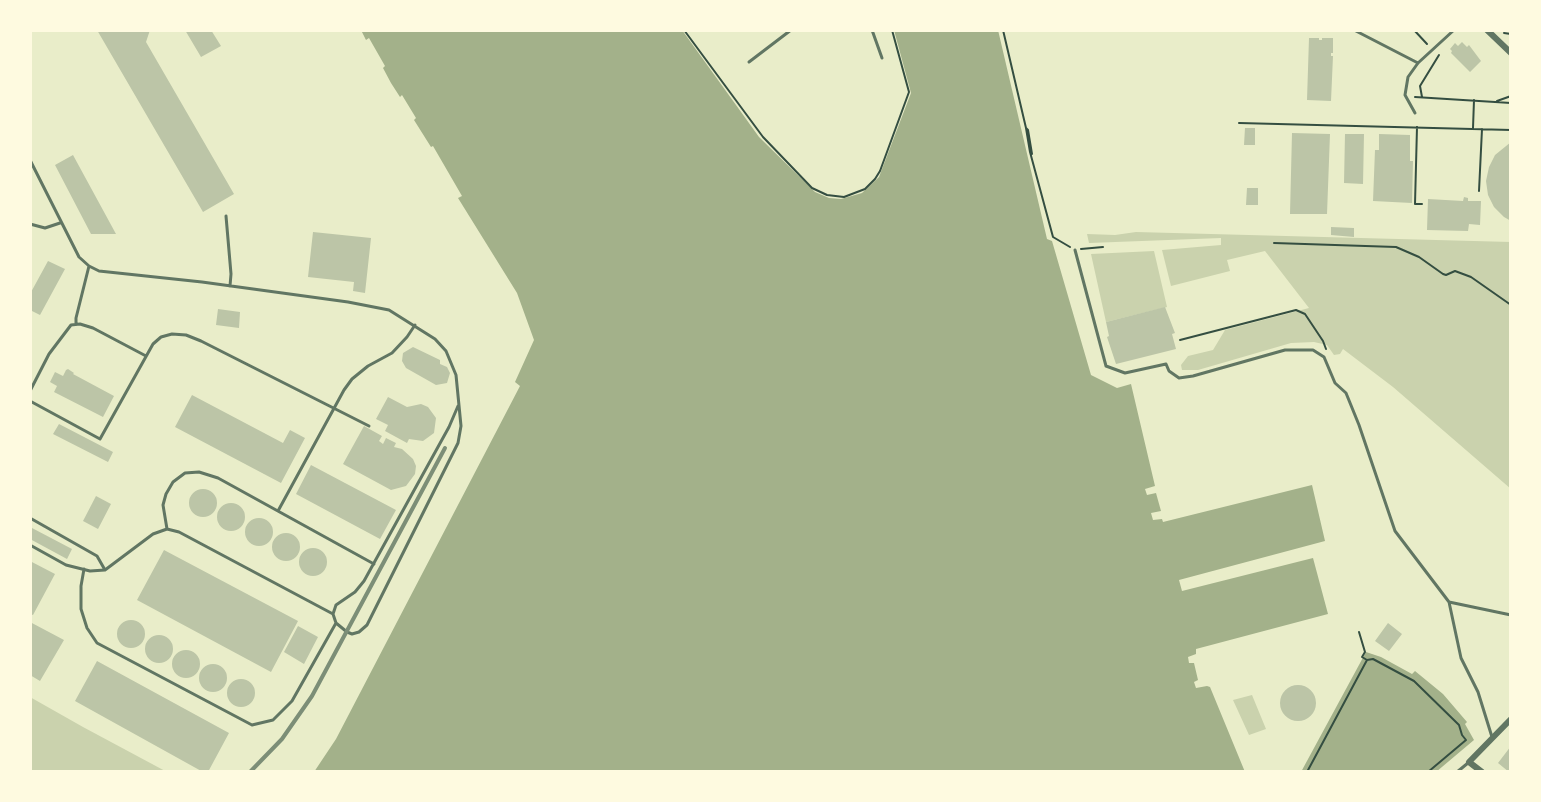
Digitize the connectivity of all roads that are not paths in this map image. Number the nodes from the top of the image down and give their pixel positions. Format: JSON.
{"nodes":[{"id":1,"x":791,"y":30,"type":"edge"},
{"id":2,"x":872,"y":30,"type":"edge"},
{"id":3,"x":1354,"y":30,"type":"edge"},
{"id":4,"x":1454,"y":30,"type":"edge"},
{"id":5,"x":1487,"y":30,"type":"edge"},
{"id":6,"x":1511,"y":53,"type":"edge"},
{"id":7,"x":882,"y":58,"type":"dead end"},
{"id":8,"x":749,"y":62,"type":"dead end"},
{"id":9,"x":1418,"y":63,"type":"junction"},
{"id":10,"x":1415,"y":113,"type":"dead end"},
{"id":11,"x":30,"y":160,"type":"edge"},
{"id":12,"x":226,"y":216,"type":"dead end"},
{"id":13,"x":60,"y":222,"type":"junction"},
{"id":14,"x":30,"y":224,"type":"edge"},
{"id":15,"x":1075,"y":250,"type":"road end"},
{"id":16,"x":89,"y":266,"type":"junction"},
{"id":17,"x":230,"y":286,"type":"junction"},
{"id":18,"x":76,"y":324,"type":"junction"},
{"id":19,"x":415,"y":325,"type":"junction"},
{"id":20,"x":146,"y":356,"type":"junction"},
{"id":21,"x":30,"y":391,"type":"edge"},
{"id":22,"x":30,"y":401,"type":"edge"},
{"id":23,"x":458,"y":406,"type":"junction"},
{"id":24,"x":335,"y":408,"type":"junction"},
{"id":25,"x":369,"y":426,"type":"dead end"},
{"id":26,"x":278,"y":511,"type":"junction"},
{"id":27,"x":30,"y":518,"type":"edge"},
{"id":28,"x":167,"y":529,"type":"junction"},
{"id":29,"x":30,"y":545,"type":"edge"},
{"id":30,"x":374,"y":564,"type":"junction"},
{"id":31,"x":84,"y":569,"type":"junction"},
{"id":32,"x":105,"y":570,"type":"junction"},
{"id":33,"x":1449,"y":602,"type":"junction"},
{"id":34,"x":333,"y":614,"type":"junction"},
{"id":35,"x":1511,"y":615,"type":"edge"},
{"id":36,"x":336,"y":623,"type":"junction"},
{"id":37,"x":1511,"y":718,"type":"edge"},
{"id":38,"x":1492,"y":739,"type":"junction"},
{"id":39,"x":1470,"y":762,"type":"junction"},
{"id":40,"x":1457,"y":772,"type":"edge"},
{"id":41,"x":1482,"y":772,"type":"edge"}],
"edges":[{"from":1,"to":8,"type":"lane"},
{"from":2,"to":7,"type":"lane"},
{"from":3,"to":9,"type":"lane"},
{"from":4,"to":9,"type":"lane"},
{"from":5,"to":6,"type":"street"},
{"from":9,"to":10,"type":"lane"},
{"from":11,"to":13,"type":"lane"},
{"from":12,"to":17,"type":"lane"},
{"from":13,"to":14,"type":"lane"},
{"from":13,"to":16,"type":"lane"},
{"from":15,"to":33,"type":"lane"},
{"from":16,"to":17,"type":"lane"},
{"from":16,"to":18,"type":"lane"},
{"from":17,"to":19,"type":"lane"},
{"from":18,"to":20,"type":"lane"},
{"from":18,"to":21,"type":"lane"},
{"from":19,"to":23,"type":"lane"},
{"from":19,"to":24,"type":"lane"},
{"from":20,"to":22,"type":"lane"},
{"from":20,"to":24,"type":"lane"},
{"from":23,"to":30,"type":"lane"},
{"from":23,"to":36,"type":"lane"},
{"from":24,"to":25,"type":"lane"},
{"from":24,"to":26,"type":"lane"},
{"from":26,"to":28,"type":"lane"},
{"from":26,"to":30,"type":"lane"},
{"from":27,"to":32,"type":"lane"},
{"from":28,"to":32,"type":"lane"},
{"from":28,"to":34,"type":"lane"},
{"from":29,"to":31,"type":"lane"},
{"from":30,"to":34,"type":"lane"},
{"from":31,"to":32,"type":"lane"},
{"from":31,"to":36,"type":"lane"},
{"from":33,"to":35,"type":"lane"},
{"from":33,"to":38,"type":"lane"},
{"from":34,"to":36,"type":"lane"},
{"from":37,"to":38,"type":"street"},
{"from":38,"to":39,"type":"street"},
{"from":39,"to":40,"type":"lane"},
{"from":39,"to":41,"type":"street"}]}
